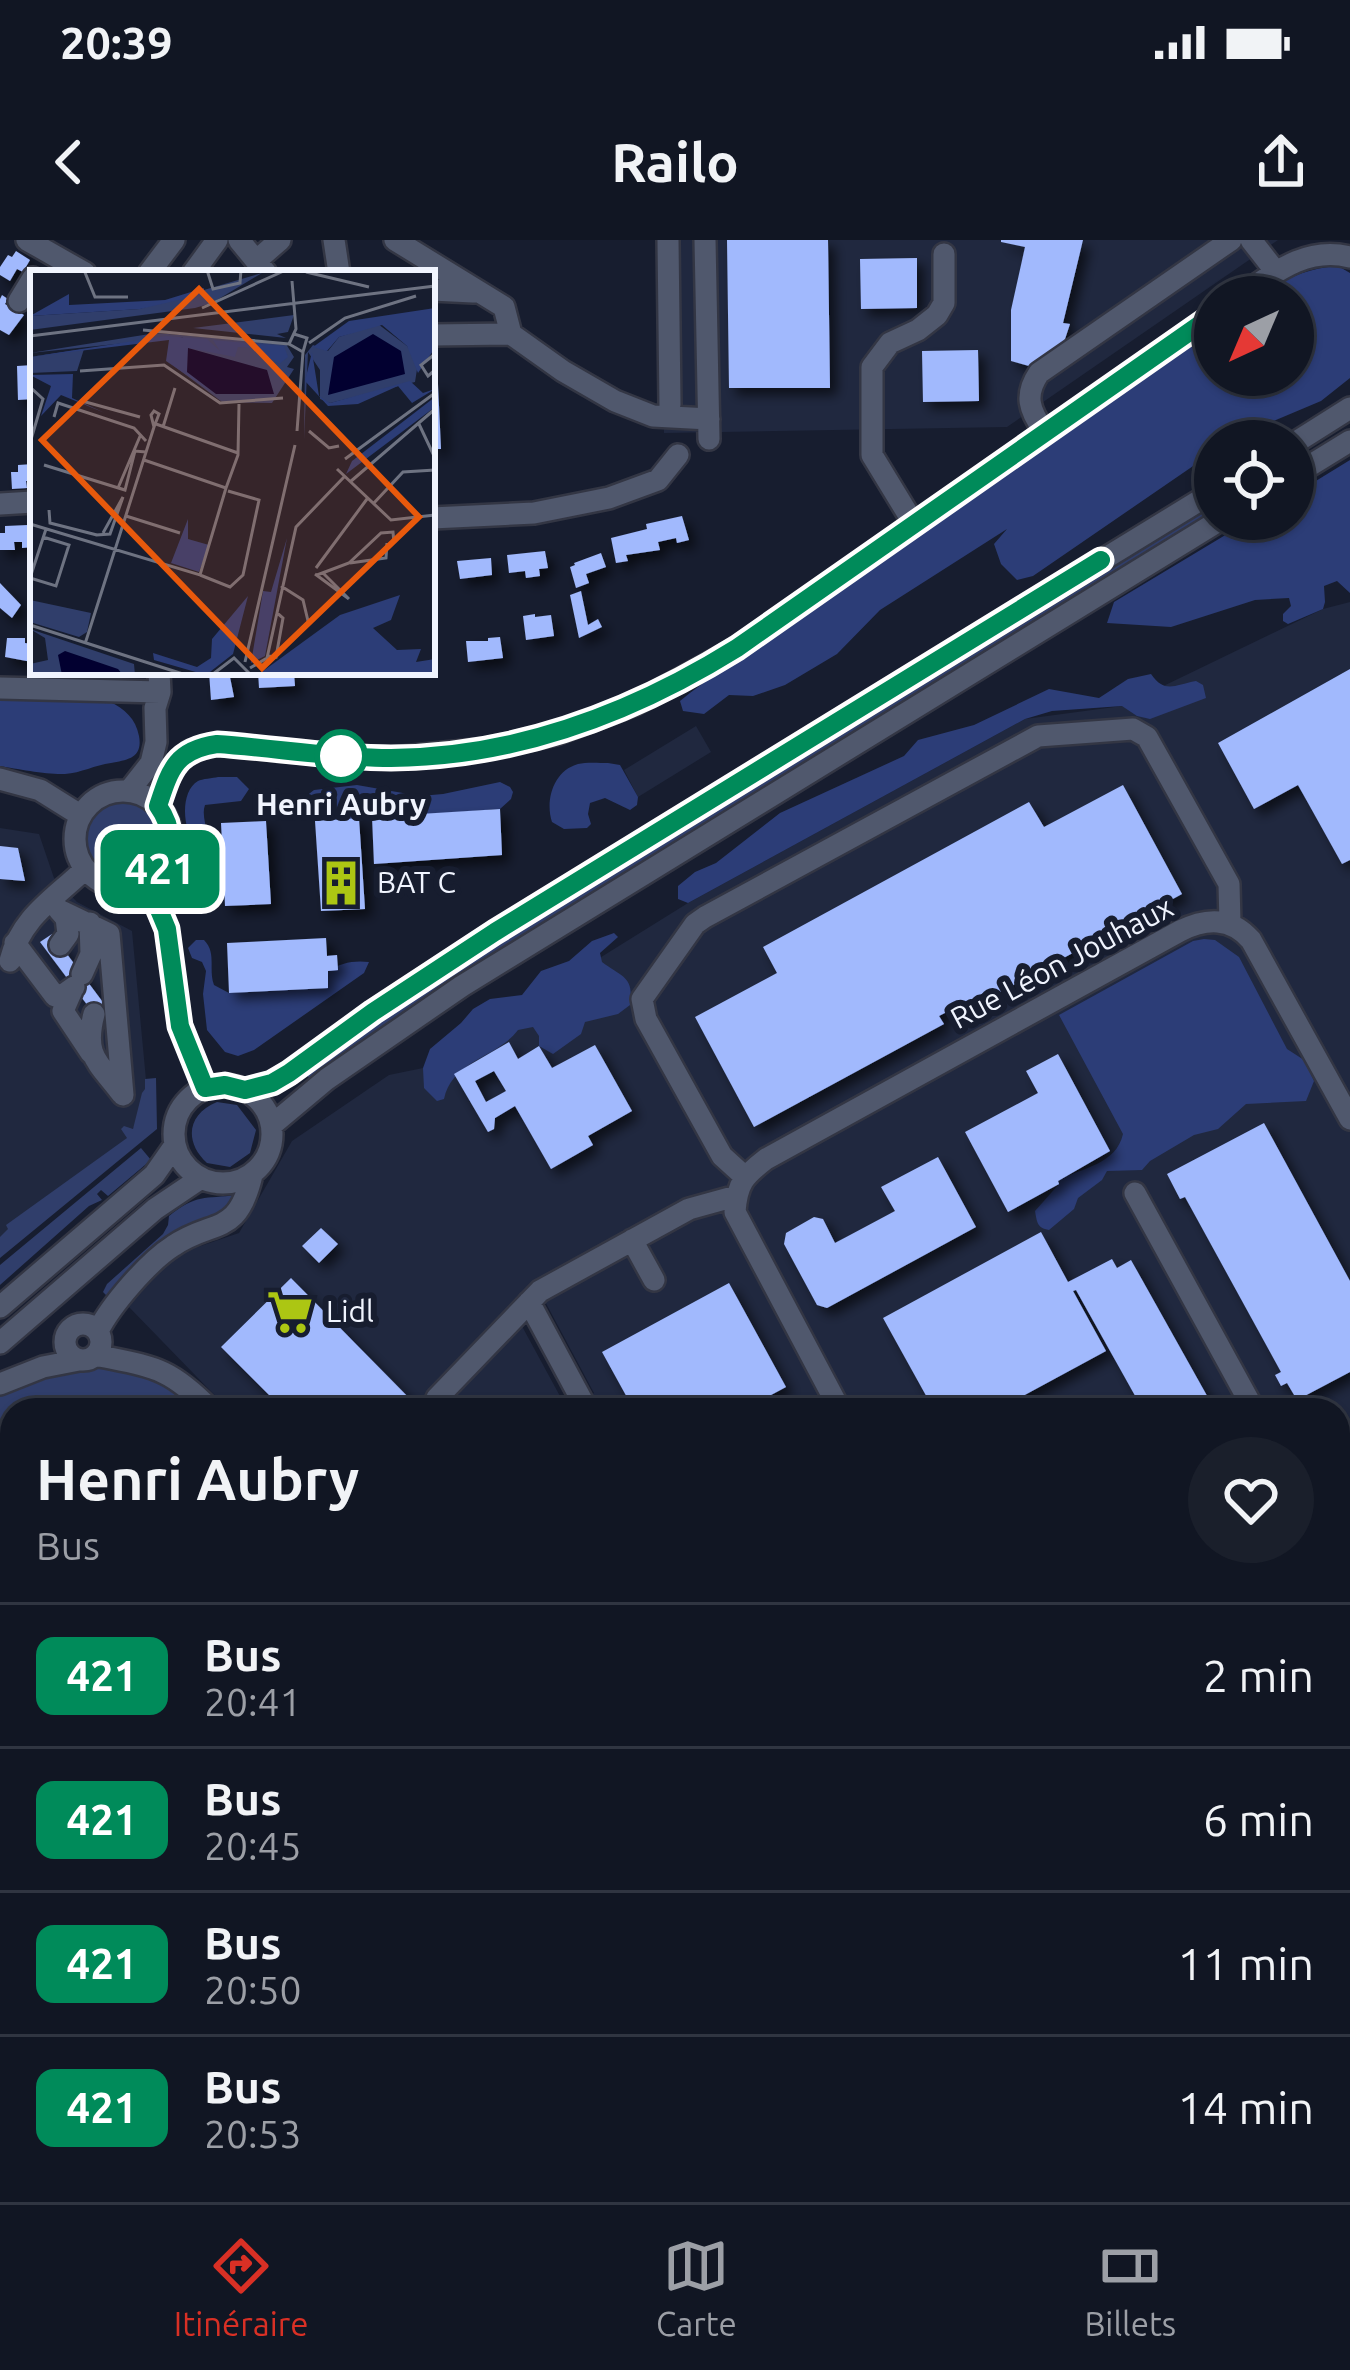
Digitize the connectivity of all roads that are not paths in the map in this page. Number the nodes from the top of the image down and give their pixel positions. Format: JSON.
{"nodes":[{"id":1,"x":27,"y":240,"type":"edge"},
{"id":2,"x":173,"y":240,"type":"edge"},
{"id":3,"x":217,"y":240,"type":"edge"},
{"id":4,"x":239,"y":240,"type":"edge"},
{"id":5,"x":280,"y":240,"type":"edge"},
{"id":6,"x":334,"y":240,"type":"edge"},
{"id":7,"x":395,"y":240,"type":"edge"},
{"id":8,"x":668,"y":240,"type":"edge"},
{"id":9,"x":705,"y":240,"type":"edge"},
{"id":10,"x":1231,"y":240,"type":"edge"},
{"id":11,"x":1251,"y":240,"type":"edge"},
{"id":12,"x":48,"y":252,"type":"junction"},
{"id":13,"x":944,"y":254,"type":"dead end"},
{"id":14,"x":1350,"y":257,"type":"edge"},
{"id":15,"x":261,"y":266,"type":"edge"},
{"id":16,"x":37,"y":270,"type":"edge"},
{"id":17,"x":80,"y":270,"type":"edge"},
{"id":18,"x":150,"y":270,"type":"edge"},
{"id":19,"x":195,"y":270,"type":"edge"},
{"id":20,"x":339,"y":270,"type":"edge"},
{"id":21,"x":1276,"y":272,"type":"junction"},
{"id":22,"x":1270,"y":276,"type":"edge"},
{"id":23,"x":30,"y":282,"type":"edge"},
{"id":24,"x":435,"y":290,"type":"edge"},
{"id":25,"x":480,"y":292,"type":"junction"},
{"id":26,"x":19,"y":301,"type":"dead end"},
{"id":27,"x":1194,"y":328,"type":"edge"},
{"id":28,"x":511,"y":334,"type":"junction"},
{"id":29,"x":435,"y":335,"type":"edge"},
{"id":30,"x":670,"y":405,"type":"dead end"},
{"id":31,"x":1350,"y":408,"type":"edge"},
{"id":32,"x":1314,"y":430,"type":"edge"},
{"id":33,"x":1044,"y":431,"type":"junction"},
{"id":34,"x":1350,"y":441,"type":"edge"},
{"id":35,"x":678,"y":455,"type":"dead end"},
{"id":36,"x":1314,"y":463,"type":"edge"},
{"id":37,"x":30,"y":502,"type":"edge"},
{"id":38,"x":0,"y":504,"type":"edge"},
{"id":39,"x":1194,"y":504,"type":"edge"},
{"id":40,"x":435,"y":518,"type":"edge"},
{"id":41,"x":914,"y":524,"type":"junction"},
{"id":42,"x":1194,"y":536,"type":"edge"},
{"id":43,"x":159,"y":682,"type":"edge"},
{"id":44,"x":0,"y":688,"type":"edge"},
{"id":45,"x":163,"y":738,"type":"junction"},
{"id":46,"x":190,"y":752,"type":"junction"},
{"id":47,"x":170,"y":769,"type":"junction"},
{"id":48,"x":0,"y":779,"type":"edge"},
{"id":49,"x":129,"y":790,"type":"junction"},
{"id":50,"x":158,"y":806,"type":"junction"},
{"id":51,"x":80,"y":815,"type":"junction"},
{"id":52,"x":85,"y":869,"type":"junction"},
{"id":53,"x":143,"y":883,"type":"junction"},
{"id":54,"x":55,"y":905,"type":"junction"},
{"id":55,"x":90,"y":923,"type":"junction"},
{"id":56,"x":1230,"y":923,"type":"junction"},
{"id":57,"x":32,"y":952,"type":"junction"},
{"id":58,"x":112,"y":980,"type":"junction"},
{"id":59,"x":78,"y":981,"type":"junction"},
{"id":60,"x":95,"y":1058,"type":"junction"},
{"id":61,"x":205,"y":1088,"type":"junction"},
{"id":62,"x":245,"y":1090,"type":"junction"},
{"id":63,"x":1350,"y":1119,"type":"edge"},
{"id":64,"x":272,"y":1125,"type":"junction"},
{"id":65,"x":175,"y":1145,"type":"junction"},
{"id":66,"x":252,"y":1175,"type":"junction"},
{"id":67,"x":200,"y":1178,"type":"junction"},
{"id":68,"x":740,"y":1186,"type":"junction"},
{"id":69,"x":1135,"y":1193,"type":"dead end"},
{"id":70,"x":632,"y":1240,"type":"junction"},
{"id":71,"x":654,"y":1280,"type":"dead end"},
{"id":72,"x":534,"y":1297,"type":"junction"},
{"id":73,"x":0,"y":1307,"type":"edge"},
{"id":74,"x":98,"y":1331,"type":"junction"},
{"id":75,"x":0,"y":1343,"type":"edge"},
{"id":76,"x":87,"y":1357,"type":"junction"},
{"id":77,"x":0,"y":1384,"type":"edge"},
{"id":78,"x":199,"y":1398,"type":"edge"},
{"id":79,"x":437,"y":1398,"type":"edge"},
{"id":80,"x":581,"y":1398,"type":"edge"},
{"id":81,"x":833,"y":1398,"type":"edge"},
{"id":82,"x":1247,"y":1398,"type":"edge"}],
"edges":[{"from":1,"to":12,"type":"street"},
{"from":2,"to":18,"type":"street"},
{"from":3,"to":19,"type":"street"},
{"from":4,"to":15,"type":"street"},
{"from":5,"to":15,"type":"street"},
{"from":6,"to":20,"type":"street"},
{"from":7,"to":25,"type":"street"},
{"from":8,"to":30,"type":"street"},
{"from":9,"to":28,"type":"street"},
{"from":10,"to":33,"type":"street"},
{"from":11,"to":21,"type":"street"},
{"from":12,"to":16,"type":"street"},
{"from":12,"to":17,"type":"street"},
{"from":13,"to":41,"type":"street"},
{"from":14,"to":21,"type":"street"},
{"from":21,"to":22,"type":"street"},
{"from":23,"to":26,"type":"street"},
{"from":24,"to":25,"type":"street"},
{"from":25,"to":28,"type":"street"},
{"from":27,"to":33,"type":"street"},
{"from":28,"to":29,"type":"street"},
{"from":31,"to":32,"type":"street"},
{"from":33,"to":41,"type":"street"},
{"from":34,"to":36,"type":"street"},
{"from":35,"to":40,"type":"street"},
{"from":37,"to":38,"type":"street"},
{"from":39,"to":62,"type":"street"},
{"from":41,"to":46,"type":"street"},
{"from":42,"to":64,"type":"street"},
{"from":43,"to":44,"type":"street"},
{"from":43,"to":45,"type":"street"},
{"from":45,"to":46,"type":"street"},
{"from":45,"to":47,"type":"street"},
{"from":45,"to":49,"type":"street"},
{"from":46,"to":47,"type":"street"},
{"from":47,"to":50,"type":"street"},
{"from":48,"to":51,"type":"street"},
{"from":49,"to":50,"type":"street"},
{"from":49,"to":51,"type":"street"},
{"from":50,"to":53,"type":"street"},
{"from":51,"to":52,"type":"street"},
{"from":52,"to":53,"type":"street"},
{"from":52,"to":54,"type":"street"},
{"from":53,"to":61,"type":"street"},
{"from":54,"to":55,"type":"street"},
{"from":54,"to":57,"type":"street"},
{"from":54,"to":57,"type":"street"},
{"from":55,"to":58,"type":"street"},
{"from":55,"to":59,"type":"street"},
{"from":56,"to":63,"type":"street"},
{"from":56,"to":68,"type":"street","name":"Rue Léon Jouhaux"},
{"from":56,"to":68,"type":"street"},
{"from":57,"to":59,"type":"street"},
{"from":58,"to":60,"type":"street"},
{"from":58,"to":60,"type":"street"},
{"from":59,"to":60,"type":"street"},
{"from":61,"to":62,"type":"street"},
{"from":61,"to":65,"type":"street"},
{"from":62,"to":64,"type":"street"},
{"from":64,"to":66,"type":"street"},
{"from":65,"to":67,"type":"street"},
{"from":65,"to":73,"type":"street"},
{"from":66,"to":67,"type":"street"},
{"from":66,"to":74,"type":"street"},
{"from":67,"to":75,"type":"street"},
{"from":68,"to":70,"type":"street","name":"Rue Léon Jouhaux"},
{"from":68,"to":81,"type":"street"},
{"from":69,"to":82,"type":"street"},
{"from":70,"to":71,"type":"street"},
{"from":70,"to":72,"type":"street","name":"Rue Léon Jouhaux"},
{"from":72,"to":79,"type":"street","name":"Rue Léon Jouhaux"},
{"from":72,"to":80,"type":"street"},
{"from":74,"to":76,"type":"street"},
{"from":74,"to":76,"type":"street"},
{"from":76,"to":77,"type":"street"},
{"from":76,"to":78,"type":"street"}]}
